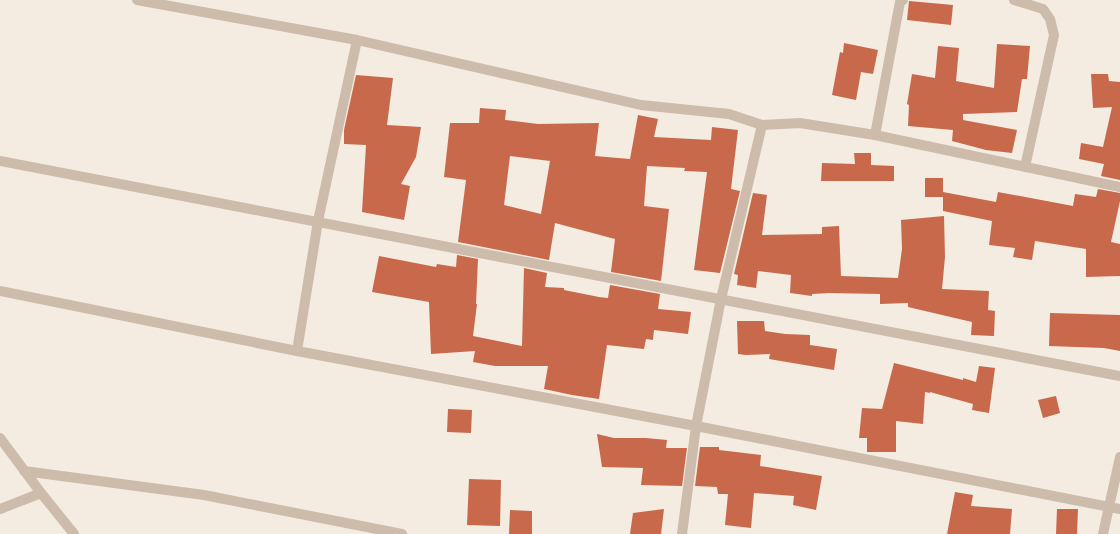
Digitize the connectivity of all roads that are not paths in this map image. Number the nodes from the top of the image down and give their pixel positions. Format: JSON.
{"nodes":[{"id":1,"x":137,"y":0,"type":"edge"},
{"id":2,"x":903,"y":0,"type":"edge"},
{"id":3,"x":1014,"y":0,"type":"edge"},
{"id":4,"x":357,"y":40,"type":"junction"},
{"id":5,"x":762,"y":125,"type":"junction"},
{"id":6,"x":875,"y":135,"type":"junction"},
{"id":7,"x":0,"y":161,"type":"edge"},
{"id":8,"x":1025,"y":167,"type":"junction"},
{"id":9,"x":1120,"y":187,"type":"edge"},
{"id":10,"x":318,"y":222,"type":"junction"},
{"id":11,"x":0,"y":291,"type":"edge"},
{"id":12,"x":721,"y":299,"type":"junction"},
{"id":13,"x":297,"y":351,"type":"junction"},
{"id":14,"x":1120,"y":376,"type":"edge"},
{"id":15,"x":696,"y":426,"type":"junction"},
{"id":16,"x":0,"y":438,"type":"edge"},
{"id":17,"x":1120,"y":457,"type":"edge"},
{"id":18,"x":24,"y":471,"type":"junction"},
{"id":19,"x":40,"y":493,"type":"junction"},
{"id":20,"x":1109,"y":507,"type":"junction"},
{"id":21,"x":0,"y":508,"type":"edge"},
{"id":22,"x":1120,"y":509,"type":"edge"},
{"id":23,"x":74,"y":534,"type":"edge"},
{"id":24,"x":402,"y":534,"type":"edge"},
{"id":25,"x":682,"y":534,"type":"edge"},
{"id":26,"x":1103,"y":534,"type":"edge"}],
"edges":[{"from":1,"to":4,"type":"street"},
{"from":2,"to":6,"type":"street"},
{"from":3,"to":8,"type":"street"},
{"from":4,"to":5,"type":"street"},
{"from":4,"to":10,"type":"street"},
{"from":5,"to":6,"type":"street"},
{"from":5,"to":12,"type":"street"},
{"from":6,"to":8,"type":"street"},
{"from":7,"to":10,"type":"street"},
{"from":8,"to":9,"type":"street"},
{"from":10,"to":12,"type":"street"},
{"from":10,"to":13,"type":"street"},
{"from":11,"to":13,"type":"street"},
{"from":12,"to":14,"type":"street"},
{"from":12,"to":15,"type":"street"},
{"from":13,"to":15,"type":"street"},
{"from":15,"to":20,"type":"street"},
{"from":15,"to":25,"type":"street"},
{"from":16,"to":18,"type":"street"},
{"from":17,"to":20,"type":"street"},
{"from":18,"to":19,"type":"street"},
{"from":18,"to":24,"type":"street"},
{"from":19,"to":21,"type":"street"},
{"from":19,"to":23,"type":"street"},
{"from":20,"to":22,"type":"street"},
{"from":20,"to":26,"type":"street"}]}
